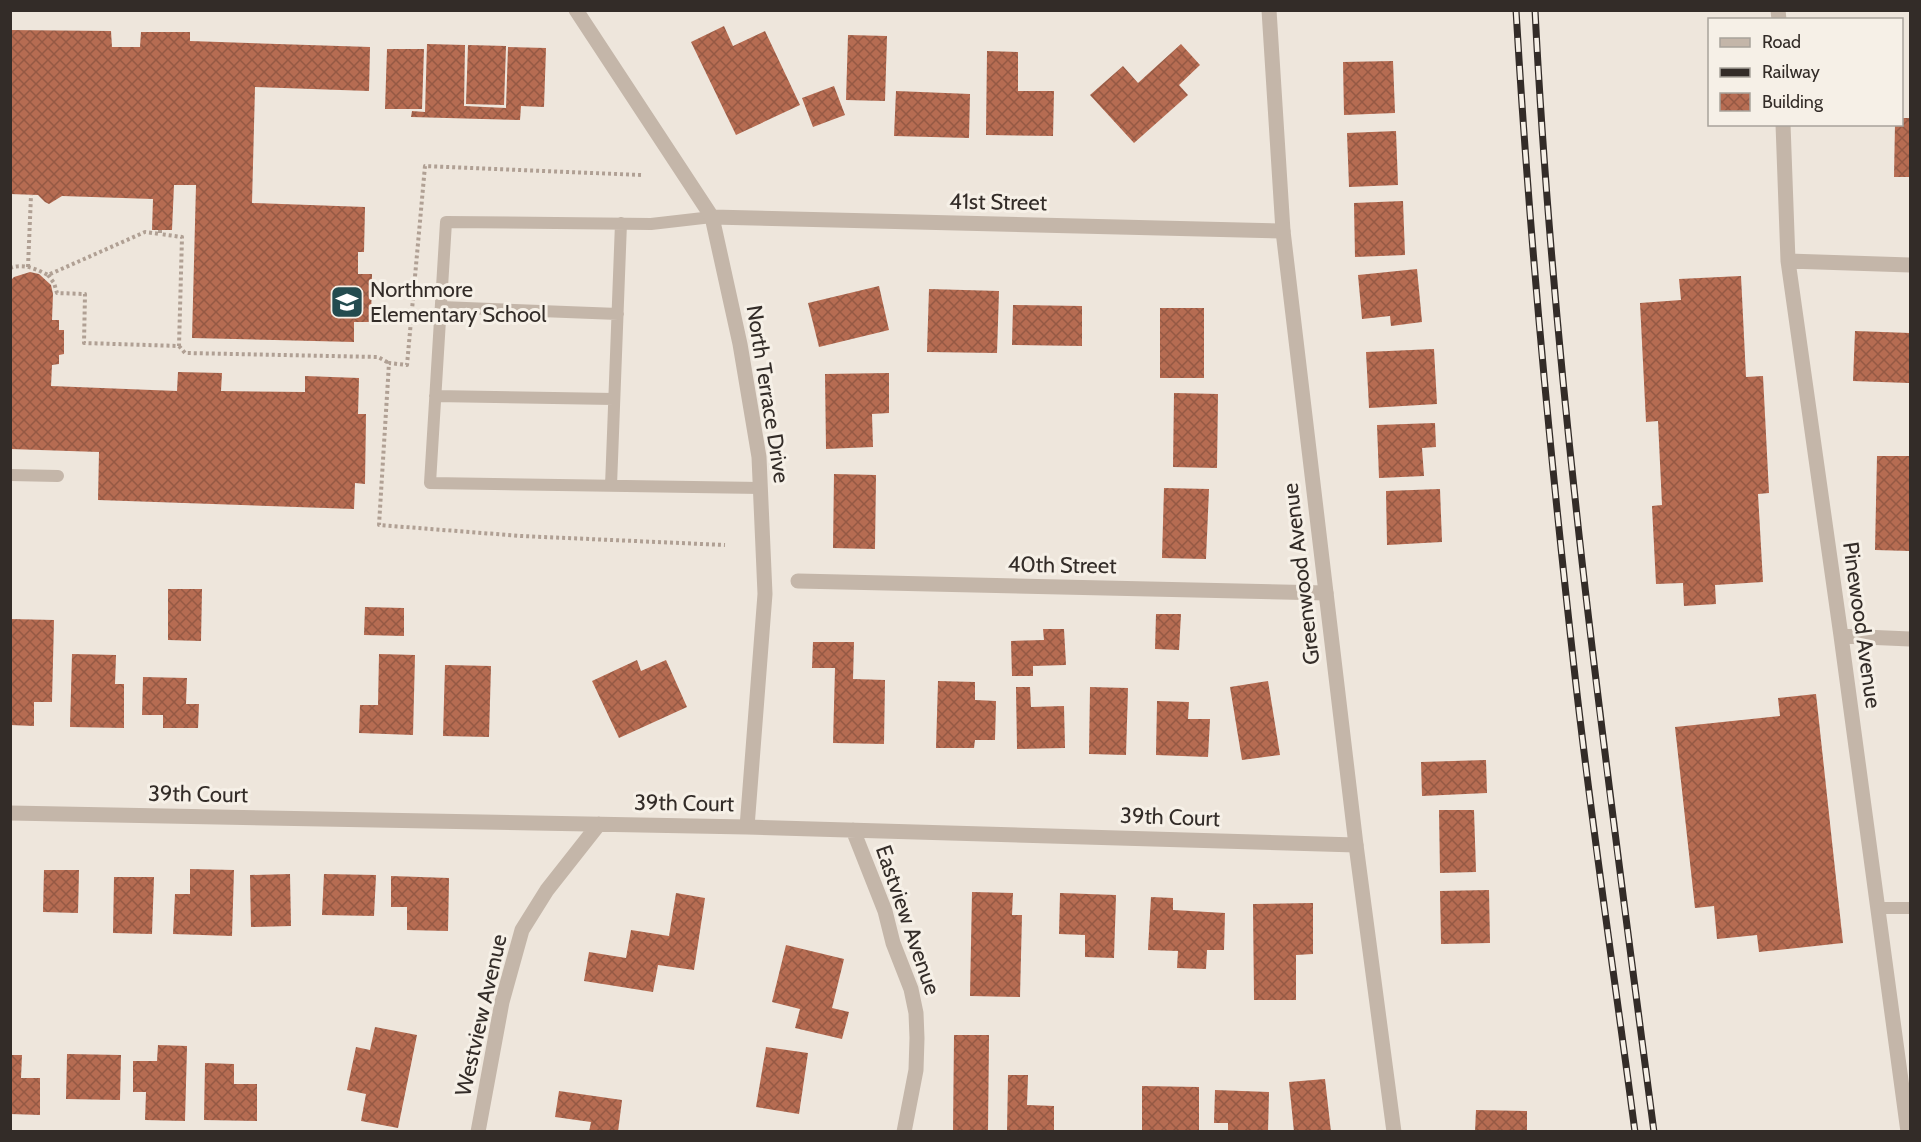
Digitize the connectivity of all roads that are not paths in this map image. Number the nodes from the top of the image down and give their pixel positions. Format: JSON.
{"nodes":[{"id":1,"x":576,"y":10,"type":"edge"},
{"id":2,"x":1269,"y":10,"type":"edge"},
{"id":3,"x":1783,"y":126,"type":"edge"},
{"id":4,"x":712,"y":218,"type":"junction"},
{"id":5,"x":621,"y":223,"type":"junction"},
{"id":6,"x":1283,"y":231,"type":"junction"},
{"id":7,"x":1788,"y":261,"type":"junction"},
{"id":8,"x":1911,"y":266,"type":"edge"},
{"id":9,"x":441,"y":307,"type":"junction"},
{"id":10,"x":618,"y":314,"type":"junction"},
{"id":11,"x":435,"y":396,"type":"junction"},
{"id":12,"x":614,"y":399,"type":"junction"},
{"id":13,"x":10,"y":475,"type":"edge"},
{"id":14,"x":58,"y":476,"type":"dead end"},
{"id":15,"x":611,"y":486,"type":"junction"},
{"id":16,"x":760,"y":488,"type":"junction"},
{"id":17,"x":798,"y":581,"type":"dead end"},
{"id":18,"x":1326,"y":593,"type":"junction"},
{"id":19,"x":1841,"y":636,"type":"junction"},
{"id":20,"x":1911,"y":639,"type":"edge"},
{"id":21,"x":10,"y":813,"type":"edge"},
{"id":22,"x":599,"y":824,"type":"junction"},
{"id":23,"x":747,"y":827,"type":"junction"},
{"id":24,"x":853,"y":830,"type":"junction"},
{"id":25,"x":1356,"y":845,"type":"junction"},
{"id":26,"x":1878,"y":908,"type":"junction"},
{"id":27,"x":1911,"y":908,"type":"edge"},
{"id":28,"x":478,"y":1131,"type":"edge"},
{"id":29,"x":904,"y":1131,"type":"edge"},
{"id":30,"x":1394,"y":1131,"type":"edge"},
{"id":31,"x":1908,"y":1131,"type":"edge"}],
"edges":[{"from":1,"to":4,"type":"street","name":"North Terrace Drive"},
{"from":2,"to":6,"type":"street","name":"Greenwood Avenue"},
{"from":3,"to":7,"type":"street","name":"Pinewood Avenue"},
{"from":4,"to":5,"type":"lane"},
{"from":4,"to":6,"type":"street","name":"41st Street"},
{"from":4,"to":16,"type":"street","name":"North Terrace Drive"},
{"from":5,"to":9,"type":"lane"},
{"from":5,"to":10,"type":"lane"},
{"from":6,"to":18,"type":"street","name":"Greenwood Avenue"},
{"from":7,"to":8,"type":"street"},
{"from":7,"to":19,"type":"street","name":"Pinewood Avenue"},
{"from":9,"to":10,"type":"lane"},
{"from":9,"to":11,"type":"lane"},
{"from":10,"to":12,"type":"lane"},
{"from":11,"to":12,"type":"lane"},
{"from":11,"to":15,"type":"lane"},
{"from":12,"to":15,"type":"lane"},
{"from":13,"to":14,"type":"lane"},
{"from":15,"to":16,"type":"lane"},
{"from":16,"to":23,"type":"street","name":"North Terrace Drive"},
{"from":17,"to":18,"type":"street","name":"40th Street"},
{"from":18,"to":25,"type":"street","name":"Greenwood Avenue"},
{"from":19,"to":20,"type":"street"},
{"from":19,"to":26,"type":"street","name":"Pinewood Avenue"},
{"from":21,"to":22,"type":"street","name":"39th Court"},
{"from":22,"to":23,"type":"street","name":"39th Court"},
{"from":22,"to":28,"type":"street","name":"Westview Avenue"},
{"from":23,"to":24,"type":"street","name":"39th Court"},
{"from":24,"to":25,"type":"street","name":"39th Court"},
{"from":24,"to":29,"type":"street","name":"Eastview Avenue"},
{"from":25,"to":30,"type":"street","name":"Greenwood Avenue"},
{"from":26,"to":27,"type":"lane"},
{"from":26,"to":31,"type":"street","name":"Pinewood Avenue"}]}
